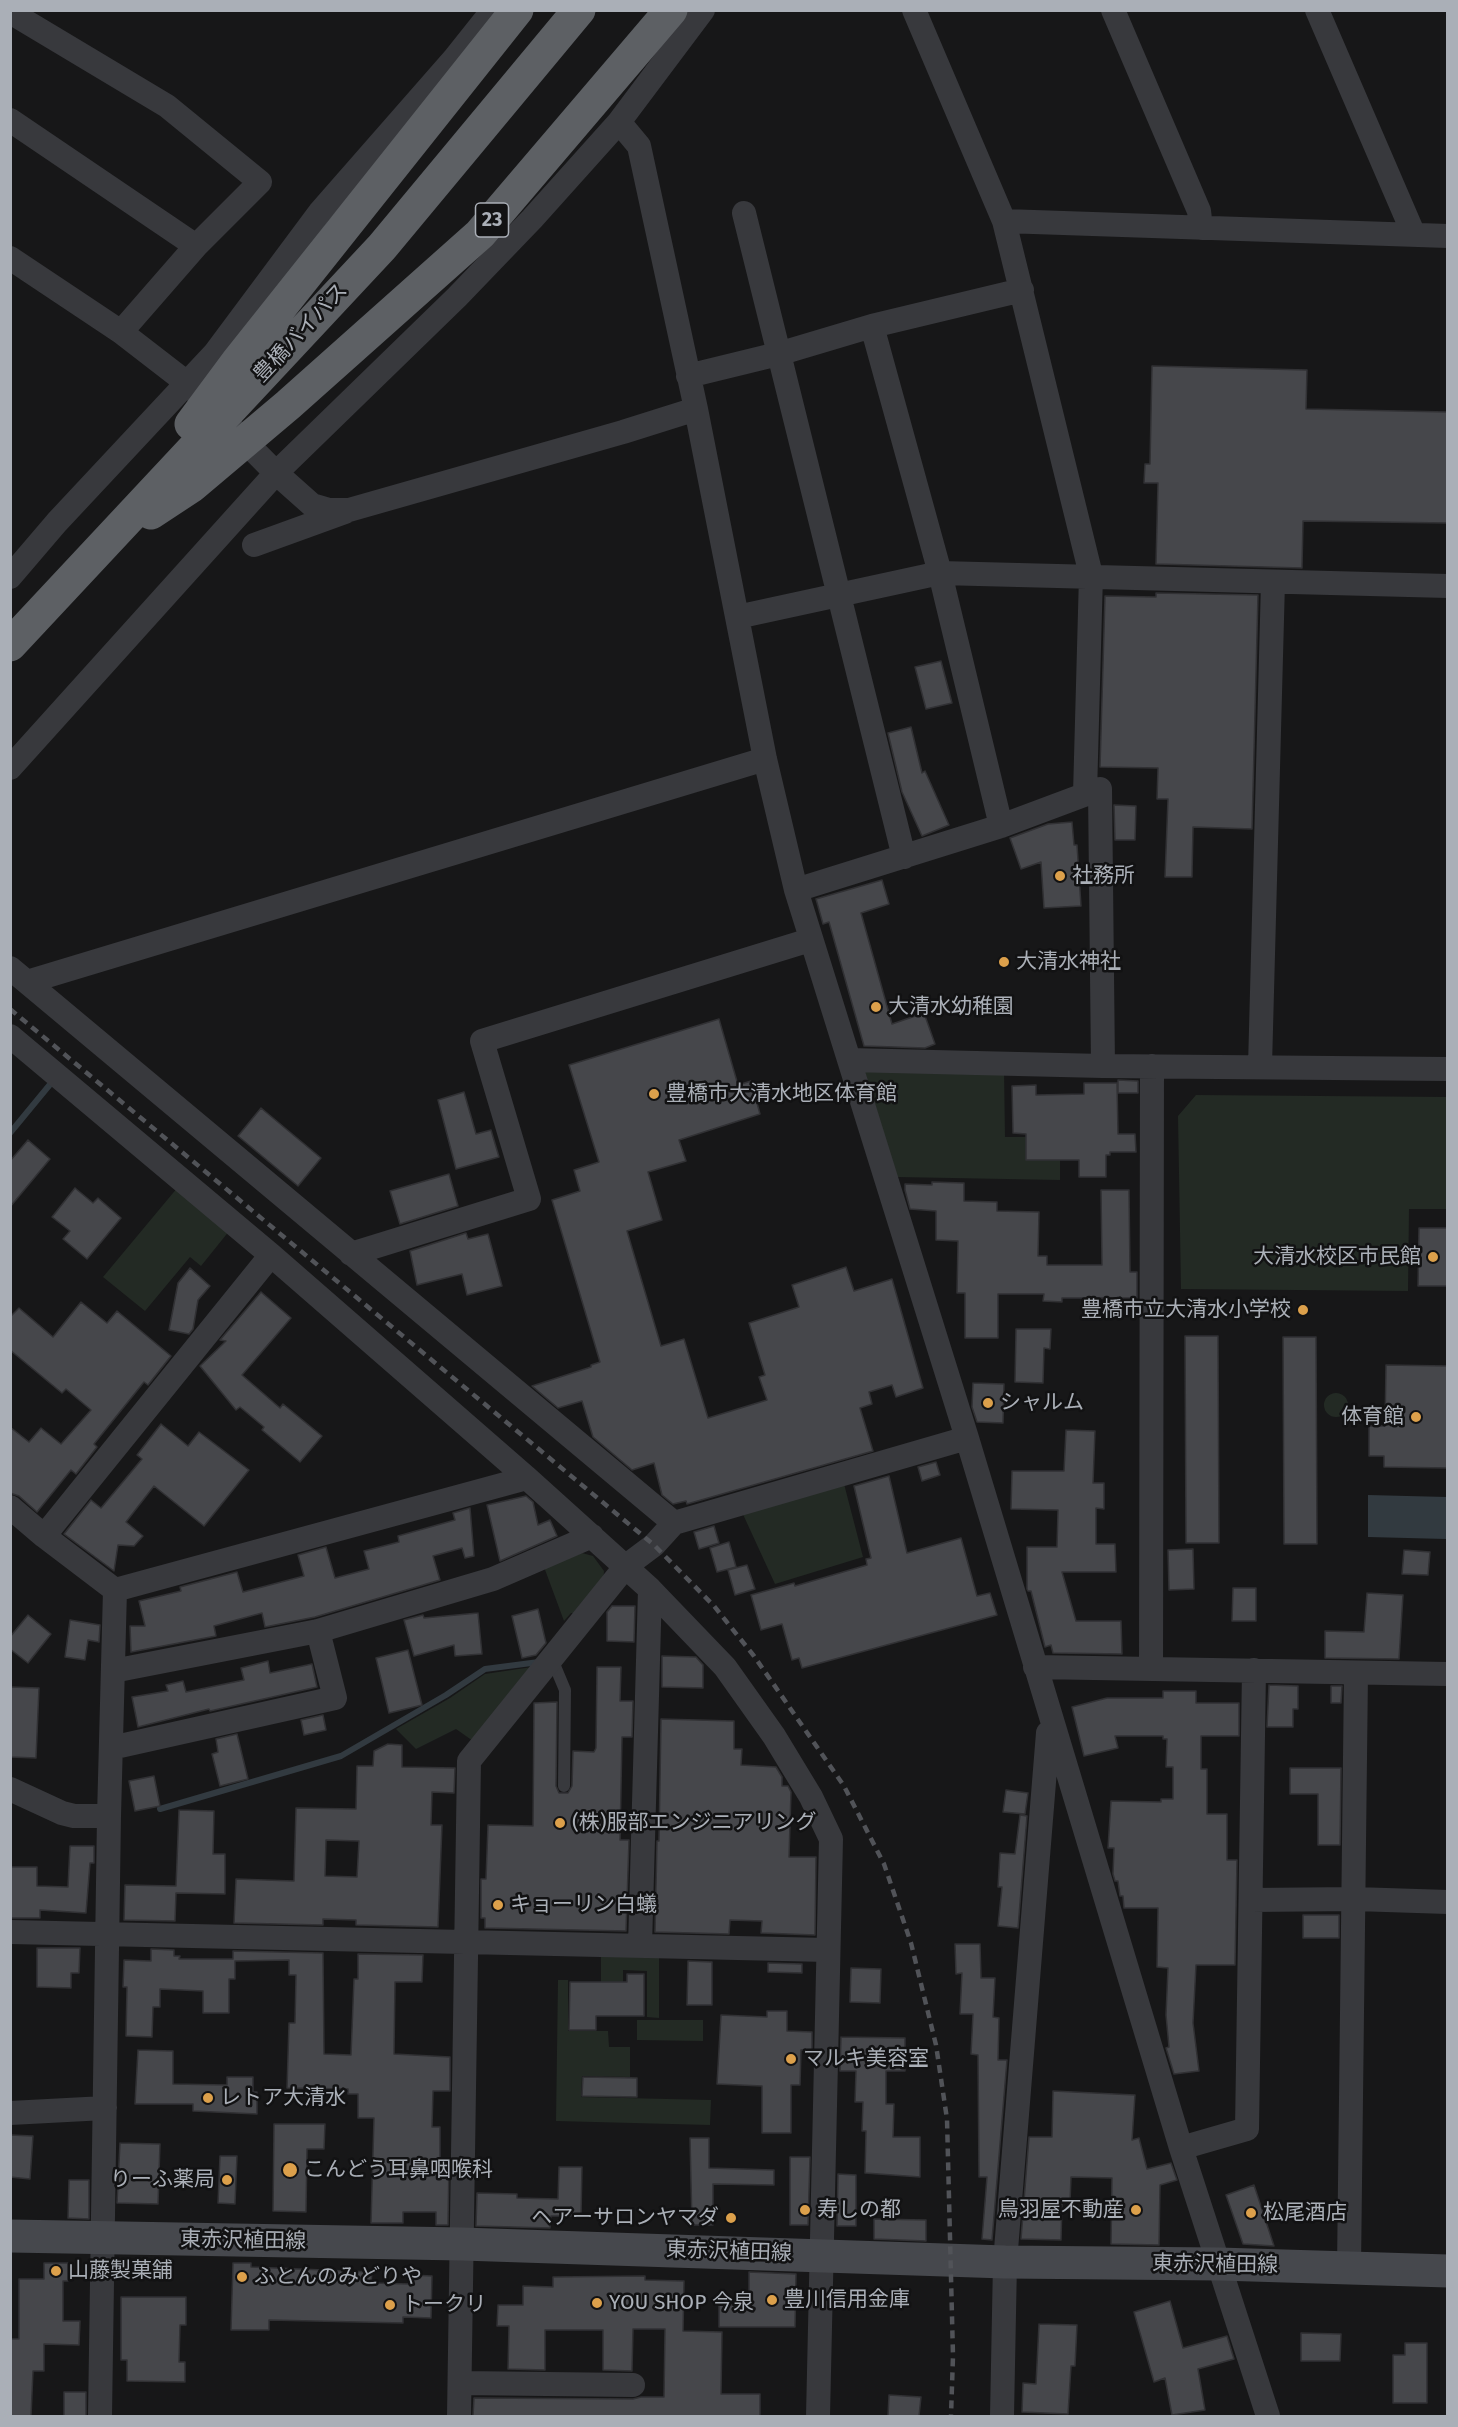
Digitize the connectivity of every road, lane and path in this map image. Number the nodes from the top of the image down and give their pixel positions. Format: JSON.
{"nodes":[{"id":1,"x":493,"y":10,"type":"edge"},
{"id":2,"x":517,"y":10,"type":"edge"},
{"id":3,"x":579,"y":10,"type":"edge"},
{"id":4,"x":671,"y":10,"type":"edge"},
{"id":5,"x":703,"y":10,"type":"edge"},
{"id":6,"x":914,"y":10,"type":"edge"},
{"id":7,"x":1113,"y":10,"type":"edge"},
{"id":8,"x":1317,"y":10,"type":"edge"},
{"id":9,"x":10,"y":12,"type":"edge"},
{"id":10,"x":619,"y":122,"type":"junction"},
{"id":11,"x":15,"y":132,"type":"edge"},
{"id":12,"x":744,"y":213,"type":"dead end"},
{"id":13,"x":1004,"y":221,"type":"junction"},
{"id":14,"x":1201,"y":228,"type":"junction"},
{"id":15,"x":1414,"y":235,"type":"junction"},
{"id":16,"x":1448,"y":236,"type":"edge"},
{"id":17,"x":196,"y":246,"type":"junction"},
{"id":18,"x":10,"y":258,"type":"edge"},
{"id":19,"x":1022,"y":290,"type":"junction"},
{"id":20,"x":872,"y":326,"type":"junction"},
{"id":21,"x":121,"y":332,"type":"junction"},
{"id":22,"x":778,"y":354,"type":"junction"},
{"id":23,"x":245,"y":373,"type":"junction"},
{"id":24,"x":688,"y":376,"type":"junction"},
{"id":25,"x":187,"y":383,"type":"junction"},
{"id":26,"x":696,"y":409,"type":"junction"},
{"id":27,"x":276,"y":473,"type":"junction"},
{"id":28,"x":349,"y":510,"type":"junction"},
{"id":29,"x":110,"y":540,"type":"junction"},
{"id":30,"x":254,"y":545,"type":"dead end"},
{"id":31,"x":940,"y":573,"type":"junction"},
{"id":32,"x":1090,"y":575,"type":"junction"},
{"id":33,"x":10,"y":577,"type":"edge"},
{"id":34,"x":1273,"y":582,"type":"junction"},
{"id":35,"x":1448,"y":586,"type":"edge"},
{"id":36,"x":838,"y":594,"type":"junction"},
{"id":37,"x":737,"y":617,"type":"junction"},
{"id":38,"x":10,"y":644,"type":"edge"},
{"id":39,"x":765,"y":759,"type":"junction"},
{"id":40,"x":10,"y":768,"type":"edge"},
{"id":41,"x":1085,"y":794,"type":"junction"},
{"id":42,"x":1001,"y":826,"type":"junction"},
{"id":43,"x":904,"y":857,"type":"junction"},
{"id":44,"x":796,"y":890,"type":"junction"},
{"id":45,"x":810,"y":940,"type":"junction"},
{"id":46,"x":19,"y":975,"type":"edge"},
{"id":47,"x":10,"y":1036,"type":"edge"},
{"id":48,"x":849,"y":1060,"type":"junction"},
{"id":49,"x":1103,"y":1066,"type":"junction"},
{"id":50,"x":1152,"y":1066,"type":"junction"},
{"id":51,"x":1260,"y":1066,"type":"junction"},
{"id":52,"x":1448,"y":1069,"type":"edge"},
{"id":53,"x":351,"y":1254,"type":"junction"},
{"id":54,"x":271,"y":1255,"type":"junction"},
{"id":55,"x":967,"y":1438,"type":"junction"},
{"id":56,"x":527,"y":1478,"type":"junction"},
{"id":57,"x":10,"y":1507,"type":"edge"},
{"id":58,"x":674,"y":1523,"type":"junction"},
{"id":59,"x":44,"y":1536,"type":"junction"},
{"id":60,"x":592,"y":1536,"type":"junction"},
{"id":61,"x":626,"y":1566,"type":"junction"},
{"id":62,"x":650,"y":1589,"type":"junction"},
{"id":63,"x":116,"y":1590,"type":"junction"},
{"id":64,"x":318,"y":1631,"type":"junction"},
{"id":65,"x":552,"y":1659,"type":"junction"},
{"id":66,"x":1035,"y":1667,"type":"junction"},
{"id":67,"x":1151,"y":1669,"type":"junction"},
{"id":68,"x":1254,"y":1670,"type":"junction"},
{"id":69,"x":113,"y":1671,"type":"junction"},
{"id":70,"x":1356,"y":1672,"type":"junction"},
{"id":71,"x":1448,"y":1674,"type":"edge"},
{"id":72,"x":1050,"y":1719,"type":"junction"},
{"id":73,"x":111,"y":1748,"type":"junction"},
{"id":74,"x":564,"y":1786,"type":"dead end"},
{"id":75,"x":10,"y":1789,"type":"edge"},
{"id":76,"x":109,"y":1816,"type":"junction"},
{"id":77,"x":1355,"y":1899,"type":"junction"},
{"id":78,"x":1251,"y":1900,"type":"junction"},
{"id":79,"x":1448,"y":1902,"type":"edge"},
{"id":80,"x":10,"y":1932,"type":"edge"},
{"id":81,"x":108,"y":1934,"type":"junction"},
{"id":82,"x":466,"y":1942,"type":"junction"},
{"id":83,"x":640,"y":1946,"type":"junction"},
{"id":84,"x":828,"y":1950,"type":"junction"},
{"id":85,"x":105,"y":2108,"type":"junction"},
{"id":86,"x":10,"y":2113,"type":"edge"},
{"id":87,"x":1181,"y":2148,"type":"junction"},
{"id":88,"x":10,"y":2236,"type":"edge"},
{"id":89,"x":104,"y":2238,"type":"junction"},
{"id":90,"x":462,"y":2244,"type":"junction"},
{"id":91,"x":822,"y":2255,"type":"junction"},
{"id":92,"x":1005,"y":2262,"type":"junction"},
{"id":93,"x":1218,"y":2264,"type":"junction"},
{"id":94,"x":1349,"y":2268,"type":"junction"},
{"id":95,"x":1448,"y":2271,"type":"edge"},
{"id":96,"x":460,"y":2383,"type":"junction"},
{"id":97,"x":633,"y":2385,"type":"dead end"},
{"id":98,"x":100,"y":2416,"type":"edge"},
{"id":99,"x":459,"y":2416,"type":"edge"},
{"id":100,"x":818,"y":2416,"type":"edge"},
{"id":101,"x":1002,"y":2416,"type":"edge"},
{"id":102,"x":1268,"y":2416,"type":"edge"}],
"edges":[{"from":1,"to":25,"type":"street"},
{"from":2,"to":23,"type":"highway","number":"23"},
{"from":3,"to":23,"type":"highway","name":"豊橋バイパス","number":"23"},
{"from":4,"to":29,"type":"highway","number":"23"},
{"from":5,"to":10,"type":"street"},
{"from":6,"to":13,"type":"street"},
{"from":7,"to":14,"type":"street"},
{"from":8,"to":15,"type":"street"},
{"from":9,"to":17,"type":"street"},
{"from":10,"to":24,"type":"street"},
{"from":10,"to":27,"type":"street"},
{"from":11,"to":17,"type":"street"},
{"from":12,"to":22,"type":"street"},
{"from":13,"to":14,"type":"street"},
{"from":13,"to":19,"type":"street"},
{"from":14,"to":15,"type":"street"},
{"from":15,"to":16,"type":"street"},
{"from":17,"to":21,"type":"street"},
{"from":18,"to":21,"type":"street"},
{"from":19,"to":20,"type":"street"},
{"from":19,"to":32,"type":"street"},
{"from":20,"to":22,"type":"street"},
{"from":20,"to":31,"type":"street"},
{"from":21,"to":25,"type":"street"},
{"from":22,"to":24,"type":"street"},
{"from":22,"to":36,"type":"street"},
{"from":23,"to":29,"type":"highway","name":"豊橋バイパス","number":"23"},
{"from":23,"to":38,"type":"highway","number":"23"},
{"from":24,"to":26,"type":"street"},
{"from":25,"to":27,"type":"street"},
{"from":25,"to":33,"type":"street"},
{"from":26,"to":28,"type":"street"},
{"from":26,"to":37,"type":"street"},
{"from":27,"to":28,"type":"street"},
{"from":27,"to":40,"type":"street"},
{"from":28,"to":30,"type":"street"},
{"from":29,"to":38,"type":"highway","name":"豊橋バイパス","number":"23"},
{"from":31,"to":32,"type":"street"},
{"from":31,"to":36,"type":"street"},
{"from":31,"to":42,"type":"street"},
{"from":32,"to":34,"type":"street"},
{"from":32,"to":41,"type":"street"},
{"from":34,"to":35,"type":"street"},
{"from":34,"to":51,"type":"street"},
{"from":36,"to":37,"type":"street"},
{"from":36,"to":43,"type":"street"},
{"from":37,"to":39,"type":"street"},
{"from":39,"to":44,"type":"street"},
{"from":39,"to":46,"type":"street"},
{"from":41,"to":42,"type":"street"},
{"from":41,"to":49,"type":"street"},
{"from":42,"to":43,"type":"street"},
{"from":43,"to":44,"type":"street"},
{"from":44,"to":45,"type":"street"},
{"from":45,"to":48,"type":"street"},
{"from":45,"to":53,"type":"street"},
{"from":46,"to":53,"type":"street"},
{"from":47,"to":54,"type":"street"},
{"from":48,"to":49,"type":"street"},
{"from":48,"to":55,"type":"street"},
{"from":49,"to":50,"type":"street"},
{"from":50,"to":51,"type":"street"},
{"from":50,"to":67,"type":"street"},
{"from":51,"to":52,"type":"street"},
{"from":53,"to":58,"type":"street"},
{"from":54,"to":56,"type":"street"},
{"from":54,"to":59,"type":"street"},
{"from":55,"to":58,"type":"street"},
{"from":55,"to":66,"type":"street"},
{"from":56,"to":60,"type":"street"},
{"from":56,"to":63,"type":"street"},
{"from":57,"to":59,"type":"street"},
{"from":58,"to":61,"type":"street"},
{"from":59,"to":63,"type":"street"},
{"from":60,"to":61,"type":"street"},
{"from":60,"to":64,"type":"street"},
{"from":61,"to":62,"type":"street"},
{"from":61,"to":65,"type":"street"},
{"from":62,"to":83,"type":"street"},
{"from":62,"to":84,"type":"street"},
{"from":63,"to":69,"type":"street"},
{"from":64,"to":69,"type":"street"},
{"from":64,"to":73,"type":"street"},
{"from":65,"to":74,"type":"lane"},
{"from":65,"to":82,"type":"street"},
{"from":66,"to":67,"type":"street"},
{"from":66,"to":72,"type":"street"},
{"from":67,"to":68,"type":"street"},
{"from":68,"to":70,"type":"street"},
{"from":68,"to":78,"type":"street"},
{"from":69,"to":73,"type":"street"},
{"from":70,"to":71,"type":"street"},
{"from":70,"to":77,"type":"street"},
{"from":72,"to":87,"type":"street"},
{"from":72,"to":92,"type":"street"},
{"from":73,"to":76,"type":"street"},
{"from":75,"to":76,"type":"street"},
{"from":76,"to":81,"type":"street"},
{"from":77,"to":78,"type":"street"},
{"from":77,"to":79,"type":"street"},
{"from":77,"to":94,"type":"street"},
{"from":78,"to":87,"type":"street"},
{"from":80,"to":81,"type":"street"},
{"from":81,"to":82,"type":"street"},
{"from":81,"to":85,"type":"street"},
{"from":82,"to":83,"type":"street"},
{"from":82,"to":90,"type":"street"},
{"from":83,"to":84,"type":"street"},
{"from":84,"to":91,"type":"street"},
{"from":85,"to":86,"type":"street"},
{"from":85,"to":89,"type":"street"},
{"from":87,"to":93,"type":"street"},
{"from":88,"to":89,"type":"main road","name":"東赤沢植田線"},
{"from":89,"to":90,"type":"main road","name":"東赤沢植田線"},
{"from":89,"to":98,"type":"street"},
{"from":90,"to":91,"type":"main road","name":"東赤沢植田線"},
{"from":90,"to":96,"type":"street"},
{"from":91,"to":92,"type":"main road","name":"東赤沢植田線"},
{"from":91,"to":100,"type":"street"},
{"from":92,"to":93,"type":"main road","name":"東赤沢植田線"},
{"from":92,"to":101,"type":"street"},
{"from":93,"to":94,"type":"main road","name":"東赤沢植田線"},
{"from":93,"to":102,"type":"street"},
{"from":94,"to":95,"type":"main road","name":"東赤沢植田線"},
{"from":96,"to":97,"type":"street"},
{"from":96,"to":99,"type":"street"}]}
